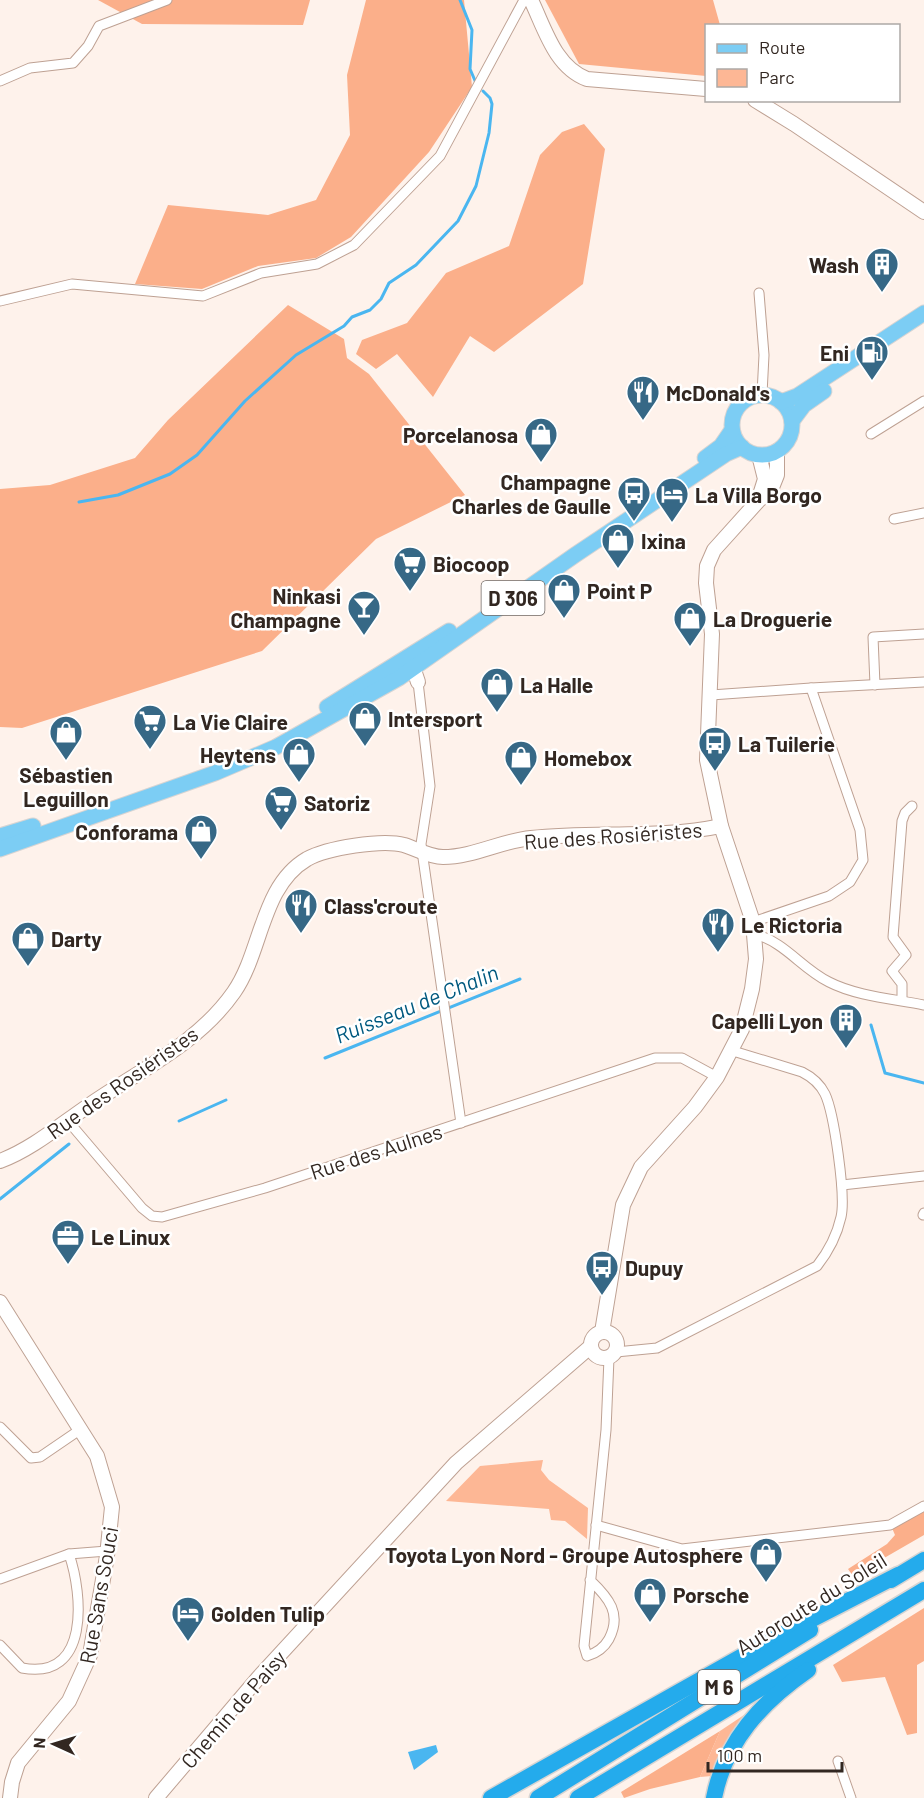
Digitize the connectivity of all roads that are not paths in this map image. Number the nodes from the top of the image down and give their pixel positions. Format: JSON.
{"nodes":[{"id":1,"x":167,"y":0,"type":"edge"},
{"id":2,"x":524,"y":0,"type":"edge"},
{"id":3,"x":531,"y":0,"type":"edge"},
{"id":4,"x":0,"y":81,"type":"edge"},
{"id":5,"x":705,"y":90,"type":"edge"},
{"id":6,"x":758,"y":102,"type":"edge"},
{"id":7,"x":924,"y":212,"type":"edge"},
{"id":8,"x":759,"y":294,"type":"dead end"},
{"id":9,"x":0,"y":301,"type":"edge"},
{"id":10,"x":924,"y":313,"type":"edge"},
{"id":11,"x":924,"y":323,"type":"edge"},
{"id":12,"x":762,"y":394,"type":"junction"},
{"id":13,"x":924,"y":401,"type":"edge"},
{"id":14,"x":781,"y":402,"type":"junction"},
{"id":15,"x":792,"y":421,"type":"junction"},
{"id":16,"x":732,"y":430,"type":"junction"},
{"id":17,"x":871,"y":434,"type":"dead end"},
{"id":18,"x":742,"y":447,"type":"junction"},
{"id":19,"x":777,"y":451,"type":"junction"},
{"id":20,"x":759,"y":455,"type":"junction"},
{"id":21,"x":759,"y":500,"type":"junction"},
{"id":22,"x":924,"y":513,"type":"edge"},
{"id":23,"x":894,"y":519,"type":"dead end"},
{"id":24,"x":924,"y":634,"type":"edge"},
{"id":25,"x":414,"y":668,"type":"junction"},
{"id":26,"x":924,"y":682,"type":"edge"},
{"id":27,"x":875,"y":685,"type":"junction"},
{"id":28,"x":811,"y":688,"type":"junction"},
{"id":29,"x":711,"y":694,"type":"junction"},
{"id":30,"x":912,"y":806,"type":"dead end"},
{"id":31,"x":722,"y":826,"type":"junction"},
{"id":32,"x":1,"y":840,"type":"edge"},
{"id":33,"x":423,"y":853,"type":"junction"},
{"id":34,"x":754,"y":928,"type":"junction"},
{"id":35,"x":902,"y":1000,"type":"junction"},
{"id":36,"x":924,"y":1005,"type":"edge"},
{"id":37,"x":733,"y":1051,"type":"junction"},
{"id":38,"x":717,"y":1077,"type":"junction"},
{"id":39,"x":68,"y":1121,"type":"junction"},
{"id":40,"x":461,"y":1123,"type":"junction"},
{"id":41,"x":0,"y":1161,"type":"edge"},
{"id":42,"x":924,"y":1176,"type":"edge"},
{"id":43,"x":842,"y":1185,"type":"junction"},
{"id":44,"x":0,"y":1302,"type":"edge"},
{"id":45,"x":611,"y":1344,"type":"junction"},
{"id":46,"x":592,"y":1351,"type":"junction"},
{"id":47,"x":0,"y":1427,"type":"edge"},
{"id":48,"x":81,"y":1429,"type":"junction"},
{"id":49,"x":924,"y":1506,"type":"edge"},
{"id":50,"x":596,"y":1525,"type":"junction"},
{"id":51,"x":107,"y":1551,"type":"junction"},
{"id":52,"x":69,"y":1554,"type":"junction"},
{"id":53,"x":924,"y":1560,"type":"edge"},
{"id":54,"x":898,"y":1575,"type":"junction"},
{"id":55,"x":0,"y":1579,"type":"edge"},
{"id":56,"x":591,"y":1580,"type":"junction"},
{"id":57,"x":924,"y":1591,"type":"edge"},
{"id":58,"x":0,"y":1645,"type":"edge"},
{"id":59,"x":838,"y":1761,"type":"dead end"},
{"id":60,"x":11,"y":1794,"type":"edge"},
{"id":61,"x":156,"y":1798,"type":"edge"},
{"id":62,"x":491,"y":1798,"type":"edge"},
{"id":63,"x":538,"y":1798,"type":"edge"},
{"id":64,"x":578,"y":1798,"type":"edge"},
{"id":65,"x":714,"y":1798,"type":"edge"},
{"id":66,"x":851,"y":1798,"type":"edge"}],
"edges":[{"from":1,"to":4,"type":"street"},
{"from":2,"to":9,"type":"street"},
{"from":3,"to":5,"type":"street"},
{"from":6,"to":7,"type":"street"},
{"from":8,"to":12,"type":"street"},
{"from":10,"to":14,"type":"main road"},
{"from":11,"to":15,"type":"main road"},
{"from":12,"to":14,"type":"main road"},
{"from":12,"to":16,"type":"main road"},
{"from":13,"to":17,"type":"street"},
{"from":14,"to":15,"type":"main road"},
{"from":15,"to":19,"type":"main road"},
{"from":16,"to":18,"type":"main road"},
{"from":16,"to":25,"type":"main road","number":"D 306"},
{"from":18,"to":20,"type":"main road"},
{"from":18,"to":25,"type":"main road","number":"D 306"},
{"from":19,"to":20,"type":"main road"},
{"from":19,"to":21,"type":"street"},
{"from":20,"to":21,"type":"street"},
{"from":21,"to":29,"type":"street"},
{"from":22,"to":23,"type":"street"},
{"from":24,"to":27,"type":"street"},
{"from":25,"to":32,"type":"main road","number":"D 306"},
{"from":25,"to":33,"type":"street"},
{"from":26,"to":27,"type":"street"},
{"from":27,"to":28,"type":"street"},
{"from":28,"to":29,"type":"street"},
{"from":28,"to":34,"type":"street"},
{"from":29,"to":31,"type":"street"},
{"from":30,"to":35,"type":"street"},
{"from":31,"to":33,"type":"street","name":"Rue des Rosiéristes"},
{"from":31,"to":34,"type":"street"},
{"from":33,"to":39,"type":"street","name":"Rue des Rosiéristes"},
{"from":33,"to":40,"type":"street"},
{"from":34,"to":35,"type":"street"},
{"from":34,"to":37,"type":"street"},
{"from":35,"to":36,"type":"street"},
{"from":37,"to":38,"type":"street"},
{"from":37,"to":43,"type":"street"},
{"from":38,"to":40,"type":"street","name":"Rue des Aulnes"},
{"from":38,"to":45,"type":"street"},
{"from":39,"to":40,"type":"street","name":"Rue des Aulnes"},
{"from":39,"to":41,"type":"street","name":"Rue des Rosiéristes"},
{"from":42,"to":43,"type":"street"},
{"from":43,"to":45,"type":"street"},
{"from":44,"to":48,"type":"street","name":"Rue Sans Souci"},
{"from":45,"to":46,"type":"street"},
{"from":45,"to":46,"type":"street","name":"Chemin de Paisy"},
{"from":45,"to":50,"type":"street"},
{"from":46,"to":61,"type":"street","name":"Chemin de Paisy"},
{"from":47,"to":48,"type":"street"},
{"from":48,"to":51,"type":"street","name":"Rue Sans Souci"},
{"from":49,"to":50,"type":"street"},
{"from":50,"to":56,"type":"street"},
{"from":51,"to":52,"type":"street"},
{"from":51,"to":60,"type":"street","name":"Rue Sans Souci"},
{"from":52,"to":55,"type":"street"},
{"from":52,"to":58,"type":"street"},
{"from":53,"to":54,"type":"highway","name":"Autoroute du Soleil","number":"M 6"},
{"from":54,"to":62,"type":"highway"},
{"from":54,"to":63,"type":"highway","name":"Autoroute du Soleil","number":"M 6"},
{"from":56,"to":56,"type":"street"},
{"from":57,"to":64,"type":"highway","number":"M 6"},
{"from":57,"to":65,"type":"highway"},
{"from":59,"to":66,"type":"street"}]}
